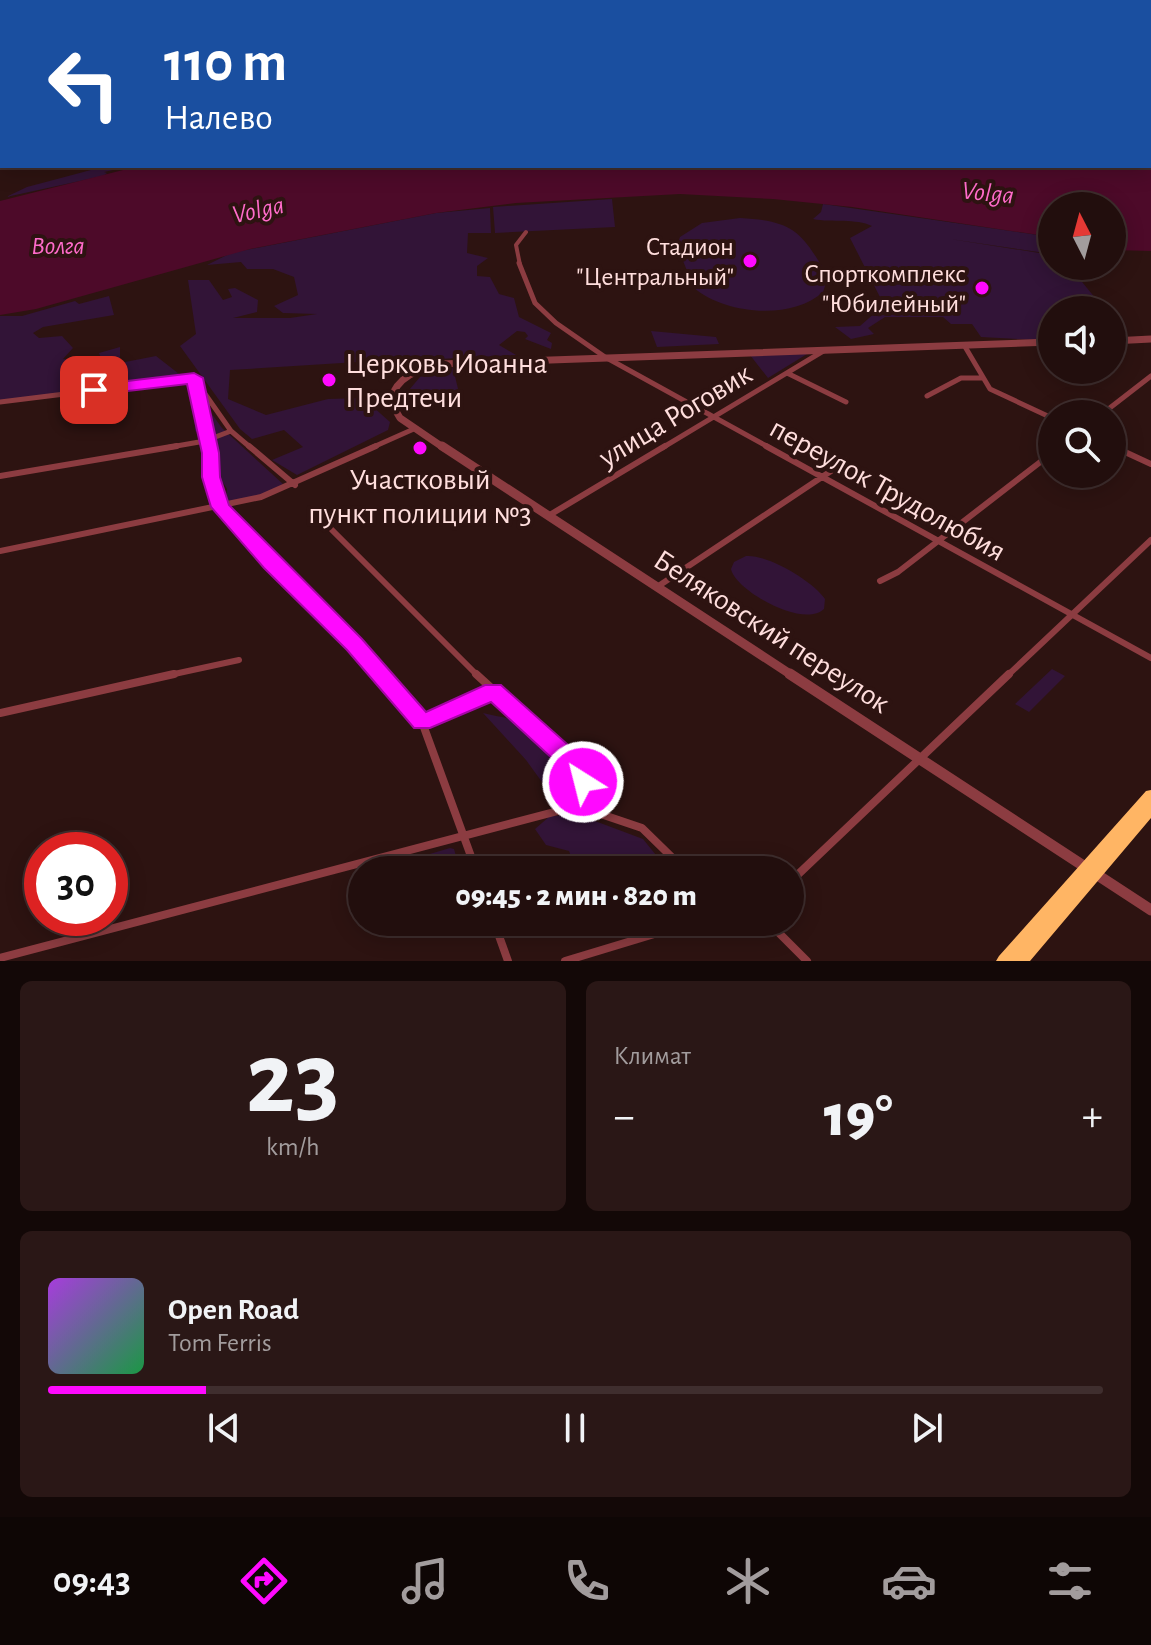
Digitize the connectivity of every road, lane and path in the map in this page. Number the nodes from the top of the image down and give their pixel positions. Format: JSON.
{"nodes":[{"id":1,"x":526,"y":232,"type":"dead end"},
{"id":2,"x":1151,"y":339,"type":"edge"},
{"id":3,"x":1126,"y":340,"type":"edge"},
{"id":4,"x":1038,"y":342,"type":"edge"},
{"id":5,"x":964,"y":345,"type":"junction"},
{"id":6,"x":825,"y":350,"type":"junction"},
{"id":7,"x":605,"y":357,"type":"junction"},
{"id":8,"x":787,"y":373,"type":"junction"},
{"id":9,"x":1151,"y":376,"type":"edge"},
{"id":10,"x":194,"y":378,"type":"junction"},
{"id":11,"x":983,"y":378,"type":"junction"},
{"id":12,"x":927,"y":396,"type":"dead end"},
{"id":13,"x":1120,"y":400,"type":"edge"},
{"id":14,"x":0,"y":402,"type":"edge"},
{"id":15,"x":846,"y":402,"type":"dead end"},
{"id":16,"x":1038,"y":411,"type":"edge"},
{"id":17,"x":712,"y":418,"type":"junction"},
{"id":18,"x":416,"y":428,"type":"junction"},
{"id":19,"x":231,"y":431,"type":"junction"},
{"id":20,"x":205,"y":441,"type":"junction"},
{"id":21,"x":1126,"y":452,"type":"edge"},
{"id":22,"x":846,"y":461,"type":"dead end"},
{"id":23,"x":1038,"y":464,"type":"edge"},
{"id":24,"x":1151,"y":464,"type":"edge"},
{"id":25,"x":0,"y":476,"type":"edge"},
{"id":26,"x":821,"y":477,"type":"junction"},
{"id":27,"x":295,"y":485,"type":"junction"},
{"id":28,"x":220,"y":507,"type":"junction"},
{"id":29,"x":548,"y":516,"type":"junction"},
{"id":30,"x":332,"y":530,"type":"dead end"},
{"id":31,"x":938,"y":540,"type":"junction"},
{"id":32,"x":1151,"y":540,"type":"edge"},
{"id":33,"x":0,"y":551,"type":"edge"},
{"id":34,"x":880,"y":581,"type":"dead end"},
{"id":35,"x":657,"y":587,"type":"junction"},
{"id":36,"x":1071,"y":616,"type":"junction"},
{"id":37,"x":1151,"y":658,"type":"edge"},
{"id":38,"x":239,"y":660,"type":"dead end"},
{"id":39,"x":493,"y":691,"type":"junction"},
{"id":40,"x":0,"y":713,"type":"edge"},
{"id":41,"x":422,"y":722,"type":"junction"},
{"id":42,"x":918,"y":758,"type":"junction"},
{"id":43,"x":1151,"y":795,"type":"edge"},
{"id":44,"x":577,"y":806,"type":"junction"},
{"id":45,"x":1151,"y":809,"type":"edge"},
{"id":46,"x":465,"y":836,"type":"junction"},
{"id":47,"x":471,"y":856,"type":"edge"},
{"id":48,"x":671,"y":856,"type":"edge"},
{"id":49,"x":804,"y":868,"type":"edge"},
{"id":50,"x":1090,"y":870,"type":"junction"},
{"id":51,"x":1151,"y":910,"type":"edge"},
{"id":52,"x":499,"y":936,"type":"edge"},
{"id":53,"x":648,"y":936,"type":"edge"},
{"id":54,"x":782,"y":936,"type":"edge"},
{"id":55,"x":0,"y":958,"type":"edge"},
{"id":56,"x":508,"y":961,"type":"edge"},
{"id":57,"x":565,"y":961,"type":"edge"},
{"id":58,"x":807,"y":961,"type":"edge"},
{"id":59,"x":1004,"y":961,"type":"edge"},
{"id":60,"x":1021,"y":961,"type":"edge"}],
"edges":[{"from":1,"to":7,"type":"street","name":"переулок Трудолюбия"},
{"from":2,"to":3,"type":"street"},
{"from":4,"to":5,"type":"street"},
{"from":5,"to":6,"type":"street"},
{"from":5,"to":11,"type":"street"},
{"from":6,"to":7,"type":"street"},
{"from":6,"to":8,"type":"street","name":"улица Роговик"},
{"from":7,"to":17,"type":"street","name":"переулок Трудолюбия"},
{"from":7,"to":18,"type":"street","name":"Беляковский переулок"},
{"from":8,"to":15,"type":"street"},
{"from":8,"to":17,"type":"street","name":"улица Роговик"},
{"from":9,"to":13,"type":"street"},
{"from":10,"to":14,"type":"street"},
{"from":10,"to":19,"type":"street"},
{"from":10,"to":20,"type":"street"},
{"from":11,"to":12,"type":"street"},
{"from":11,"to":16,"type":"street"},
{"from":17,"to":26,"type":"street","name":"переулок Трудолюбия"},
{"from":17,"to":29,"type":"street","name":"улица Роговик"},
{"from":18,"to":27,"type":"street"},
{"from":18,"to":29,"type":"street","name":"Беляковский переулок"},
{"from":19,"to":20,"type":"street"},
{"from":19,"to":27,"type":"street"},
{"from":20,"to":25,"type":"street"},
{"from":20,"to":28,"type":"street"},
{"from":21,"to":24,"type":"street"},
{"from":22,"to":26,"type":"street"},
{"from":23,"to":31,"type":"street"},
{"from":26,"to":31,"type":"street","name":"переулок Трудолюбия"},
{"from":26,"to":35,"type":"street"},
{"from":27,"to":28,"type":"street"},
{"from":28,"to":33,"type":"street"},
{"from":28,"to":41,"type":"street"},
{"from":29,"to":35,"type":"street","name":"Беляковский переулок"},
{"from":30,"to":39,"type":"street"},
{"from":31,"to":34,"type":"street"},
{"from":31,"to":36,"type":"street","name":"переулок Трудолюбия"},
{"from":32,"to":36,"type":"street"},
{"from":35,"to":42,"type":"street","name":"Беляковский переулок"},
{"from":36,"to":37,"type":"street","name":"переулок Трудолюбия"},
{"from":36,"to":42,"type":"street"},
{"from":38,"to":40,"type":"street"},
{"from":39,"to":41,"type":"street"},
{"from":39,"to":44,"type":"street"},
{"from":41,"to":46,"type":"street"},
{"from":42,"to":49,"type":"street"},
{"from":42,"to":50,"type":"street","name":"Беляковский переулок"},
{"from":43,"to":50,"type":"main road"},
{"from":44,"to":46,"type":"street"},
{"from":44,"to":48,"type":"street"},
{"from":45,"to":50,"type":"main road"},
{"from":46,"to":47,"type":"street"},
{"from":46,"to":55,"type":"street"},
{"from":50,"to":51,"type":"street","name":"Беляковский переулок"},
{"from":50,"to":59,"type":"main road"},
{"from":50,"to":60,"type":"main road"},
{"from":52,"to":56,"type":"street"},
{"from":53,"to":57,"type":"street"},
{"from":54,"to":58,"type":"street"}]}
